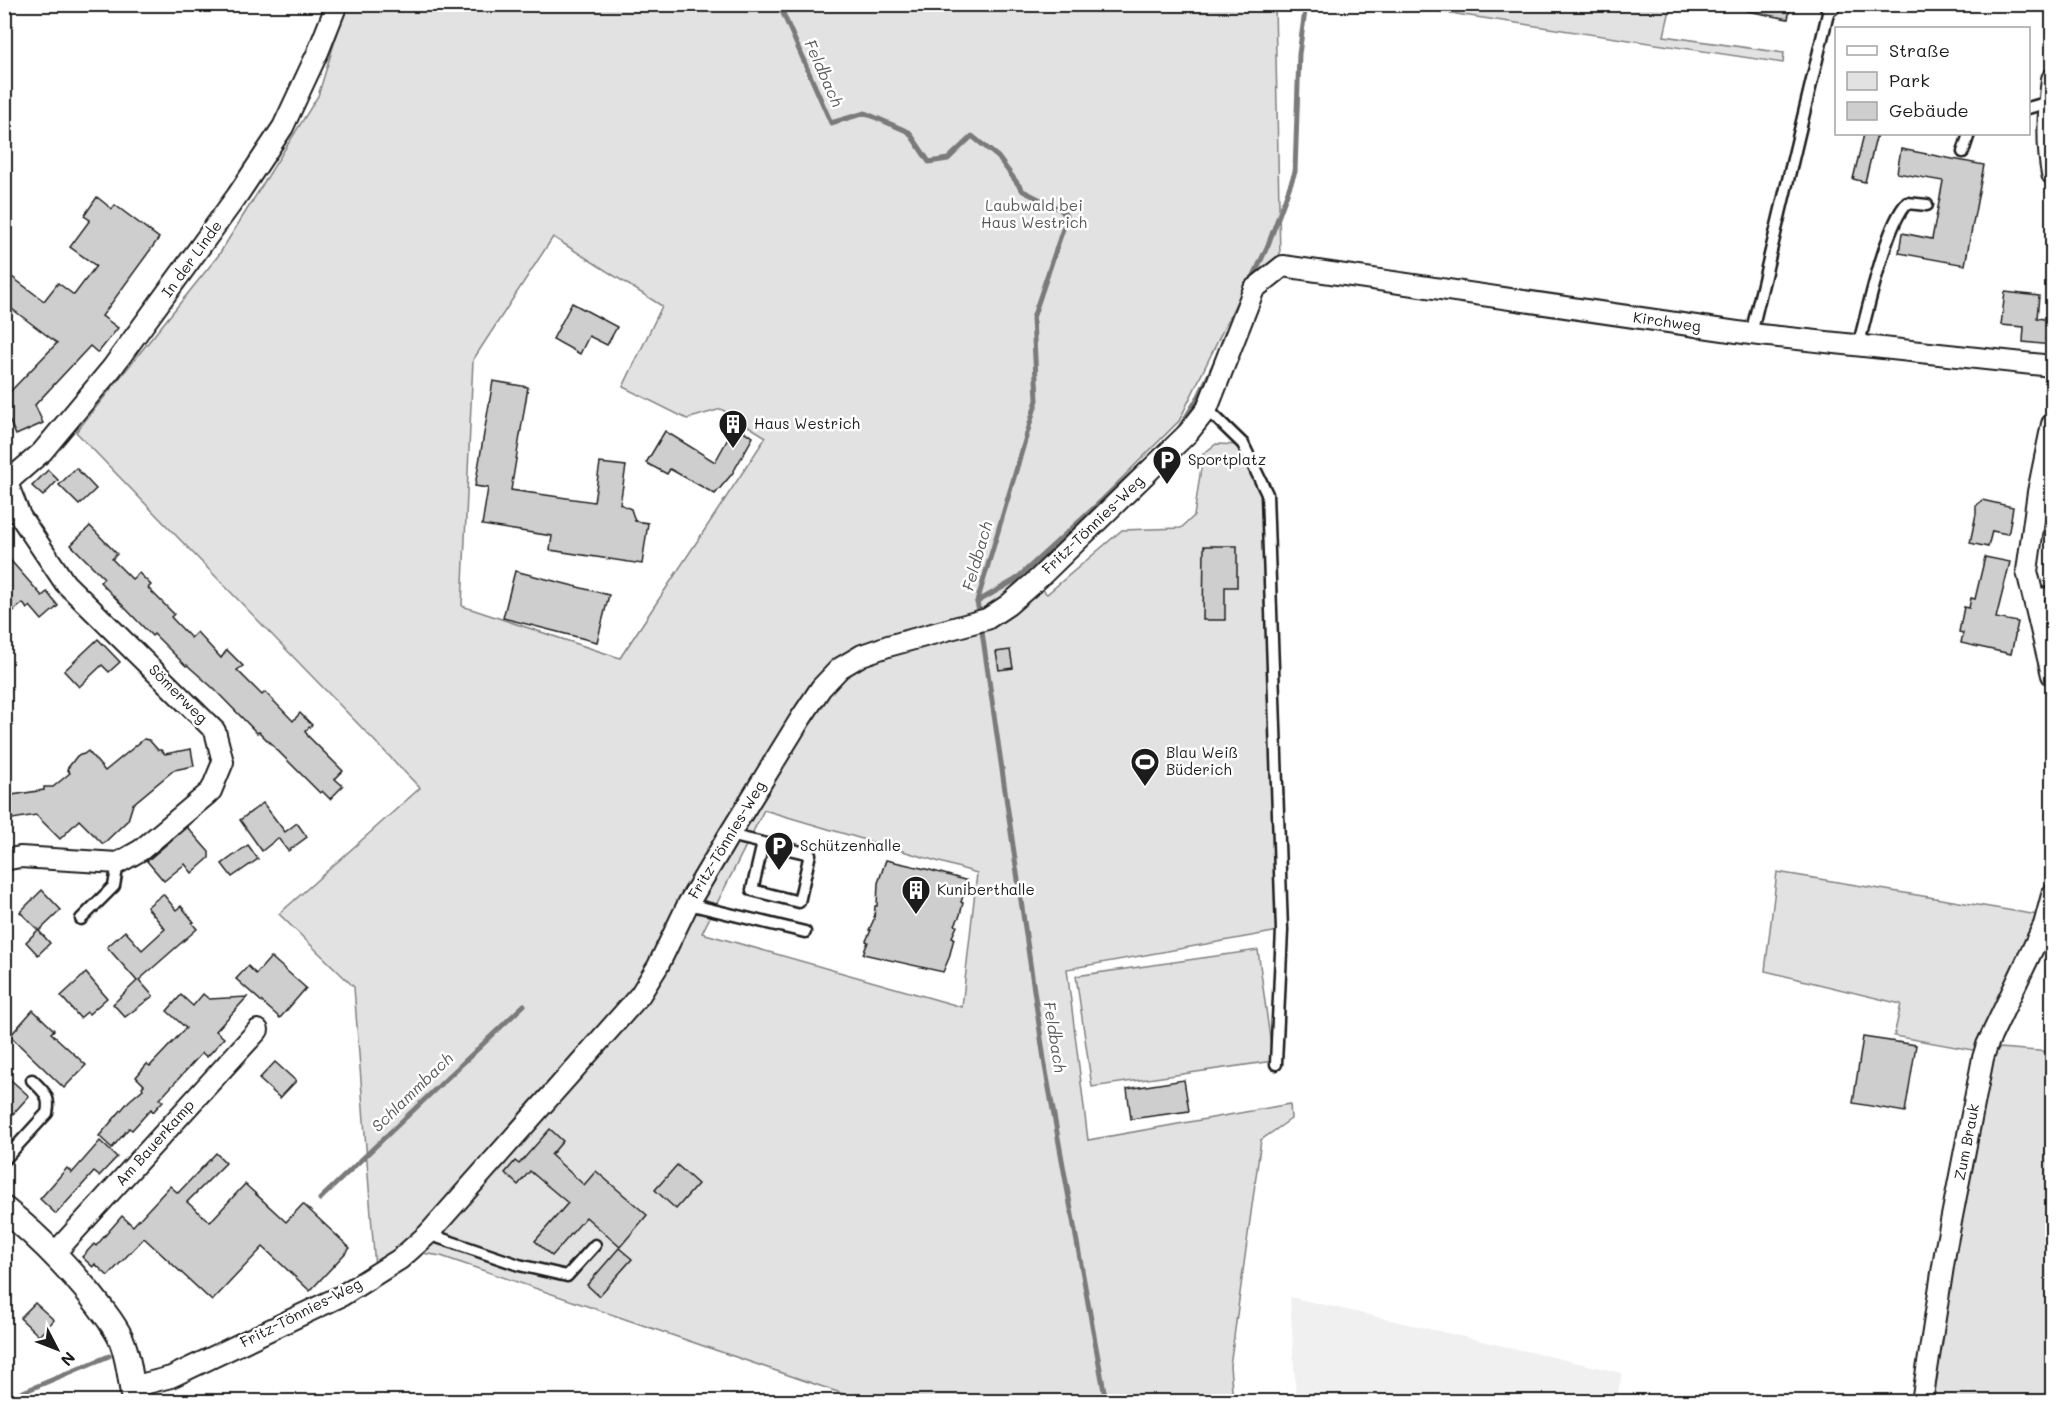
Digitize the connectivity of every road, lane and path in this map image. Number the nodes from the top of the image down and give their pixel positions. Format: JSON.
{"nodes":[{"id":1,"x":337,"y":4,"type":"edge"},
{"id":2,"x":1830,"y":5,"type":"edge"},
{"id":3,"x":2052,"y":79,"type":"edge"},
{"id":4,"x":2049,"y":102,"type":"junction"},
{"id":5,"x":2030,"y":107,"type":"edge"},
{"id":6,"x":1969,"y":135,"type":"edge"},
{"id":7,"x":1963,"y":152,"type":"dead end"},
{"id":8,"x":2052,"y":174,"type":"edge"},
{"id":9,"x":1927,"y":205,"type":"dead end"},
{"id":10,"x":1283,"y":266,"type":"joint"},
{"id":11,"x":1751,"y":334,"type":"junction"},
{"id":12,"x":1865,"y":346,"type":"junction"},
{"id":13,"x":2052,"y":366,"type":"edge"},
{"id":14,"x":1207,"y":409,"type":"junction"},
{"id":15,"x":2052,"y":424,"type":"edge"},
{"id":16,"x":5,"y":479,"type":"edge"},
{"id":17,"x":2043,"y":594,"type":"edge"},
{"id":18,"x":2052,"y":675,"type":"edge"},
{"id":19,"x":729,"y":835,"type":"junction"},
{"id":20,"x":763,"y":843,"type":"junction"},
{"id":21,"x":4,"y":860,"type":"edge"},
{"id":22,"x":118,"y":863,"type":"junction"},
{"id":23,"x":2052,"y":895,"type":"edge"},
{"id":24,"x":688,"y":904,"type":"junction"},
{"id":25,"x":81,"y":919,"type":"dead end"},
{"id":26,"x":805,"y":932,"type":"dead end"},
{"id":27,"x":258,"y":1030,"type":"dead end"},
{"id":28,"x":1276,"y":1064,"type":"dead end"},
{"id":29,"x":32,"y":1080,"type":"dead end"},
{"id":30,"x":4,"y":1160,"type":"edge"},
{"id":31,"x":4,"y":1209,"type":"edge"},
{"id":32,"x":428,"y":1234,"type":"junction"},
{"id":33,"x":595,"y":1245,"type":"dead end"},
{"id":34,"x":53,"y":1255,"type":"junction"},
{"id":35,"x":133,"y":1394,"type":"edge"},
{"id":36,"x":1922,"y":1401,"type":"edge"}],
"edges":[{"from":1,"to":16,"type":"street","name":"In der Linde"},
{"from":2,"to":11,"type":"lane"},
{"from":3,"to":4,"type":"street"},
{"from":4,"to":5,"type":"lane"},
{"from":4,"to":8,"type":"street"},
{"from":6,"to":7,"type":"lane"},
{"from":9,"to":12,"type":"lane"},
{"from":10,"to":11,"type":"street","name":"Kirchweg"},
{"from":10,"to":14,"type":"street","name":"Fritz-Tönnies-Weg"},
{"from":11,"to":12,"type":"street","name":"Kirchweg"},
{"from":12,"to":13,"type":"street","name":"Kirchweg"},
{"from":14,"to":19,"type":"street","name":"Fritz-Tönnies-Weg"},
{"from":14,"to":28,"type":"lane"},
{"from":15,"to":17,"type":"street"},
{"from":16,"to":22,"type":"street","name":"Sömerweg"},
{"from":17,"to":18,"type":"street"},
{"from":19,"to":20,"type":"lane"},
{"from":19,"to":24,"type":"street","name":"Fritz-Tönnies-Weg"},
{"from":20,"to":20,"type":"lane"},
{"from":21,"to":22,"type":"street"},
{"from":22,"to":25,"type":"lane"},
{"from":23,"to":36,"type":"street","name":"Zum Brauk"},
{"from":24,"to":26,"type":"lane"},
{"from":24,"to":32,"type":"street","name":"Fritz-Tönnies-Weg"},
{"from":27,"to":34,"type":"street","name":"Am Bauerkamp"},
{"from":29,"to":30,"type":"lane"},
{"from":31,"to":34,"type":"street"},
{"from":32,"to":33,"type":"lane"},
{"from":32,"to":35,"type":"street","name":"Fritz-Tönnies-Weg"},
{"from":34,"to":35,"type":"street"}]}
